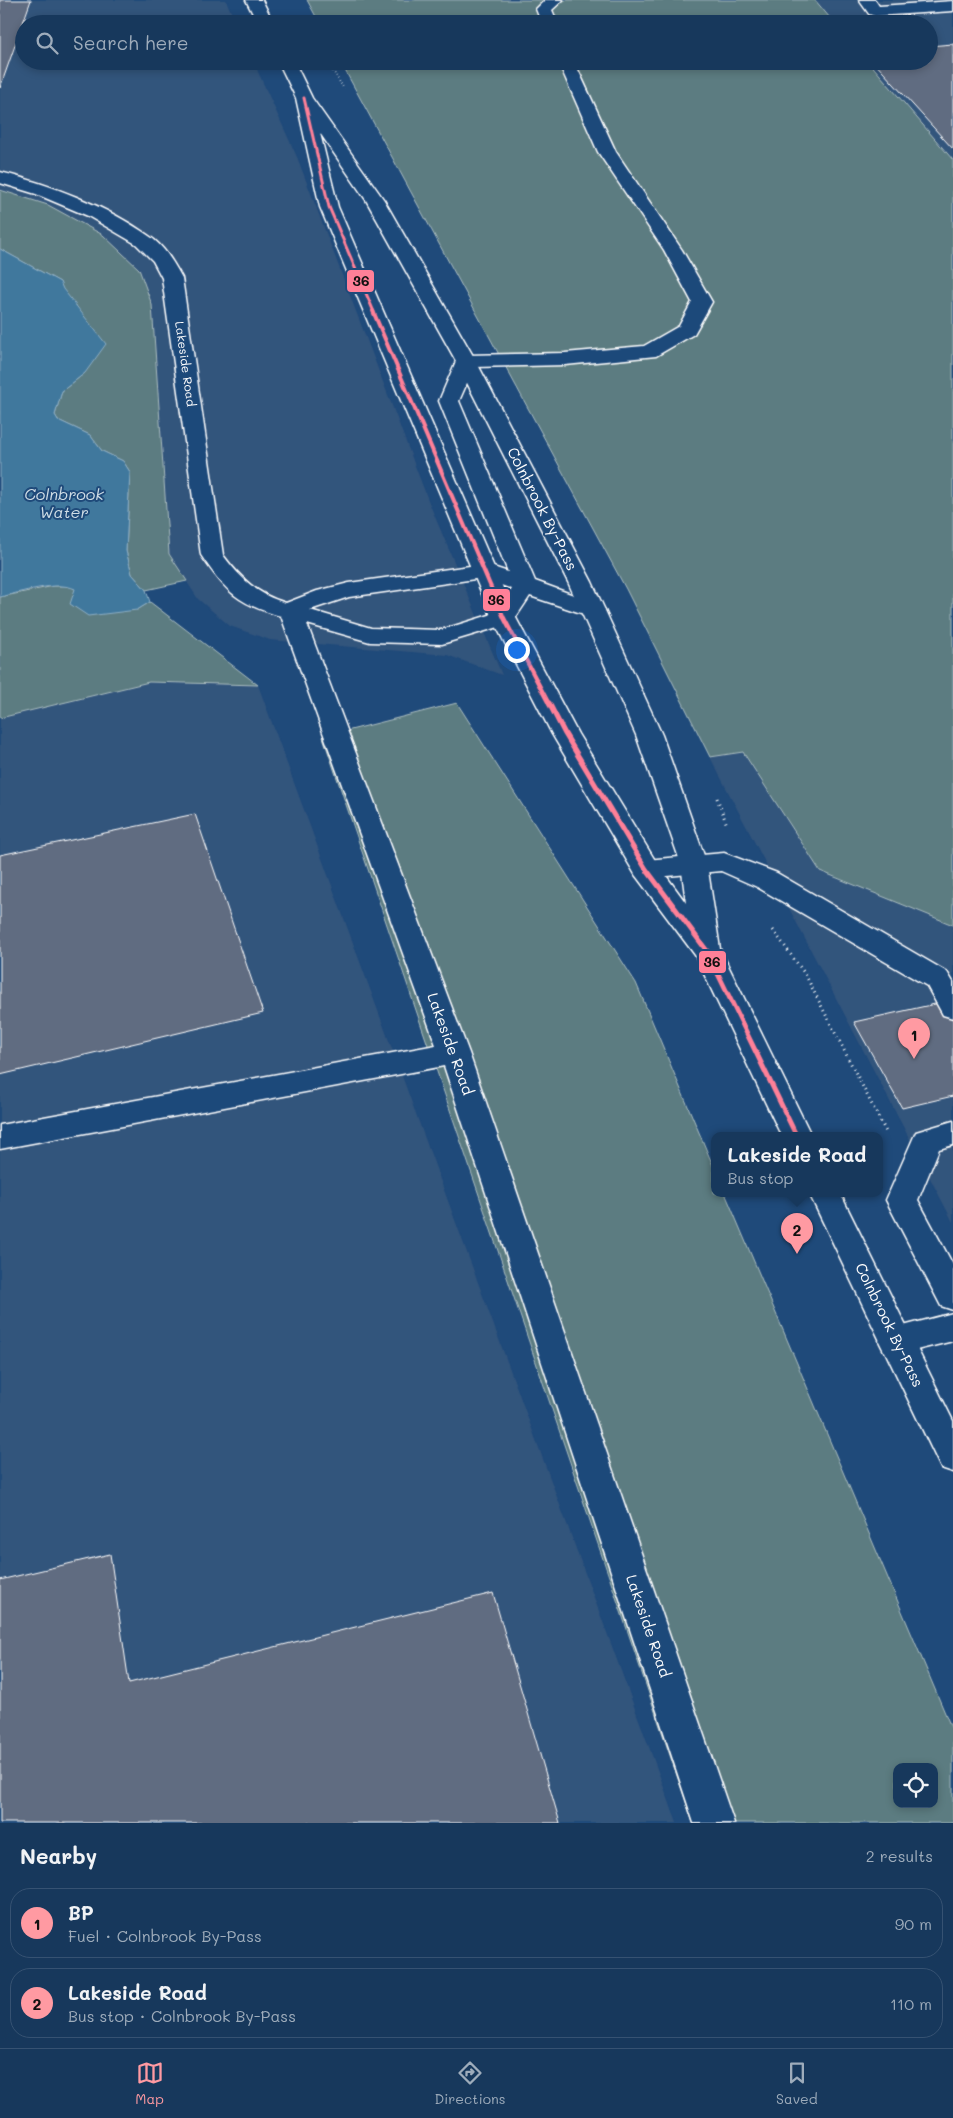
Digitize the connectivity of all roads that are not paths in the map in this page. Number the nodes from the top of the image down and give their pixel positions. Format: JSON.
{"nodes":[{"id":1,"x":254,"y":0,"type":"edge"},
{"id":2,"x":555,"y":0,"type":"edge"},
{"id":3,"x":867,"y":0,"type":"edge"},
{"id":4,"x":953,"y":6,"type":"edge"},
{"id":5,"x":262,"y":15,"type":"edge"},
{"id":6,"x":546,"y":15,"type":"edge"},
{"id":7,"x":290,"y":70,"type":"edge"},
{"id":8,"x":570,"y":70,"type":"edge"},
{"id":9,"x":304,"y":98,"type":"junction"},
{"id":10,"x":0,"y":177,"type":"edge"},
{"id":11,"x":466,"y":362,"type":"junction"},
{"id":12,"x":484,"y":571,"type":"junction"},
{"id":13,"x":525,"y":586,"type":"junction"},
{"id":14,"x":290,"y":610,"type":"junction"},
{"id":15,"x":593,"y":610,"type":"junction"},
{"id":16,"x":504,"y":618,"type":"junction"},
{"id":17,"x":694,"y":864,"type":"junction"},
{"id":18,"x":646,"y":869,"type":"junction"},
{"id":19,"x":707,"y":951,"type":"junction"},
{"id":20,"x":953,"y":1007,"type":"edge"},
{"id":21,"x":454,"y":1053,"type":"junction"},
{"id":22,"x":795,"y":1132,"type":"edge"},
{"id":23,"x":953,"y":1133,"type":"edge"},
{"id":24,"x":0,"y":1137,"type":"edge"},
{"id":25,"x":826,"y":1197,"type":"edge"},
{"id":26,"x":953,"y":1296,"type":"edge"},
{"id":27,"x":953,"y":1327,"type":"edge"},
{"id":28,"x":896,"y":1341,"type":"junction"},
{"id":29,"x":953,"y":1458,"type":"edge"},
{"id":30,"x":714,"y":1823,"type":"edge"}],
"edges":[{"from":1,"to":5,"type":"main road"},
{"from":2,"to":6,"type":"main road"},
{"from":3,"to":4,"type":"main road"},
{"from":7,"to":9,"type":"main road","name":"Colnbrook By-Pass"},
{"from":8,"to":11,"type":"main road"},
{"from":9,"to":11,"type":"main road","name":"Colnbrook By-Pass"},
{"from":9,"to":12,"type":"main road","name":"Colnbrook By-Pass"},
{"from":10,"to":14,"type":"main road","name":"Lakeside Road"},
{"from":11,"to":13,"type":"main road"},
{"from":11,"to":15,"type":"main road","name":"Colnbrook By-Pass"},
{"from":12,"to":13,"type":"main road"},
{"from":12,"to":14,"type":"main road"},
{"from":12,"to":16,"type":"main road","name":"Colnbrook By-Pass"},
{"from":13,"to":15,"type":"main road"},
{"from":13,"to":16,"type":"main road"},
{"from":14,"to":16,"type":"main road","name":"Lakeside Road"},
{"from":14,"to":21,"type":"main road","name":"Lakeside Road"},
{"from":15,"to":17,"type":"main road","name":"Colnbrook By-Pass"},
{"from":16,"to":18,"type":"main road","name":"Colnbrook By-Pass"},
{"from":17,"to":18,"type":"main road"},
{"from":17,"to":19,"type":"main road","name":"Colnbrook By-Pass"},
{"from":17,"to":20,"type":"main road"},
{"from":18,"to":19,"type":"main road","name":"Colnbrook By-Pass"},
{"from":19,"to":22,"type":"main road","name":"Colnbrook By-Pass"},
{"from":21,"to":24,"type":"main road"},
{"from":21,"to":30,"type":"main road","name":"Lakeside Road"},
{"from":23,"to":26,"type":"main road"},
{"from":25,"to":28,"type":"main road","name":"Colnbrook By-Pass"},
{"from":27,"to":28,"type":"main road"},
{"from":28,"to":29,"type":"main road","name":"Colnbrook By-Pass"}]}
